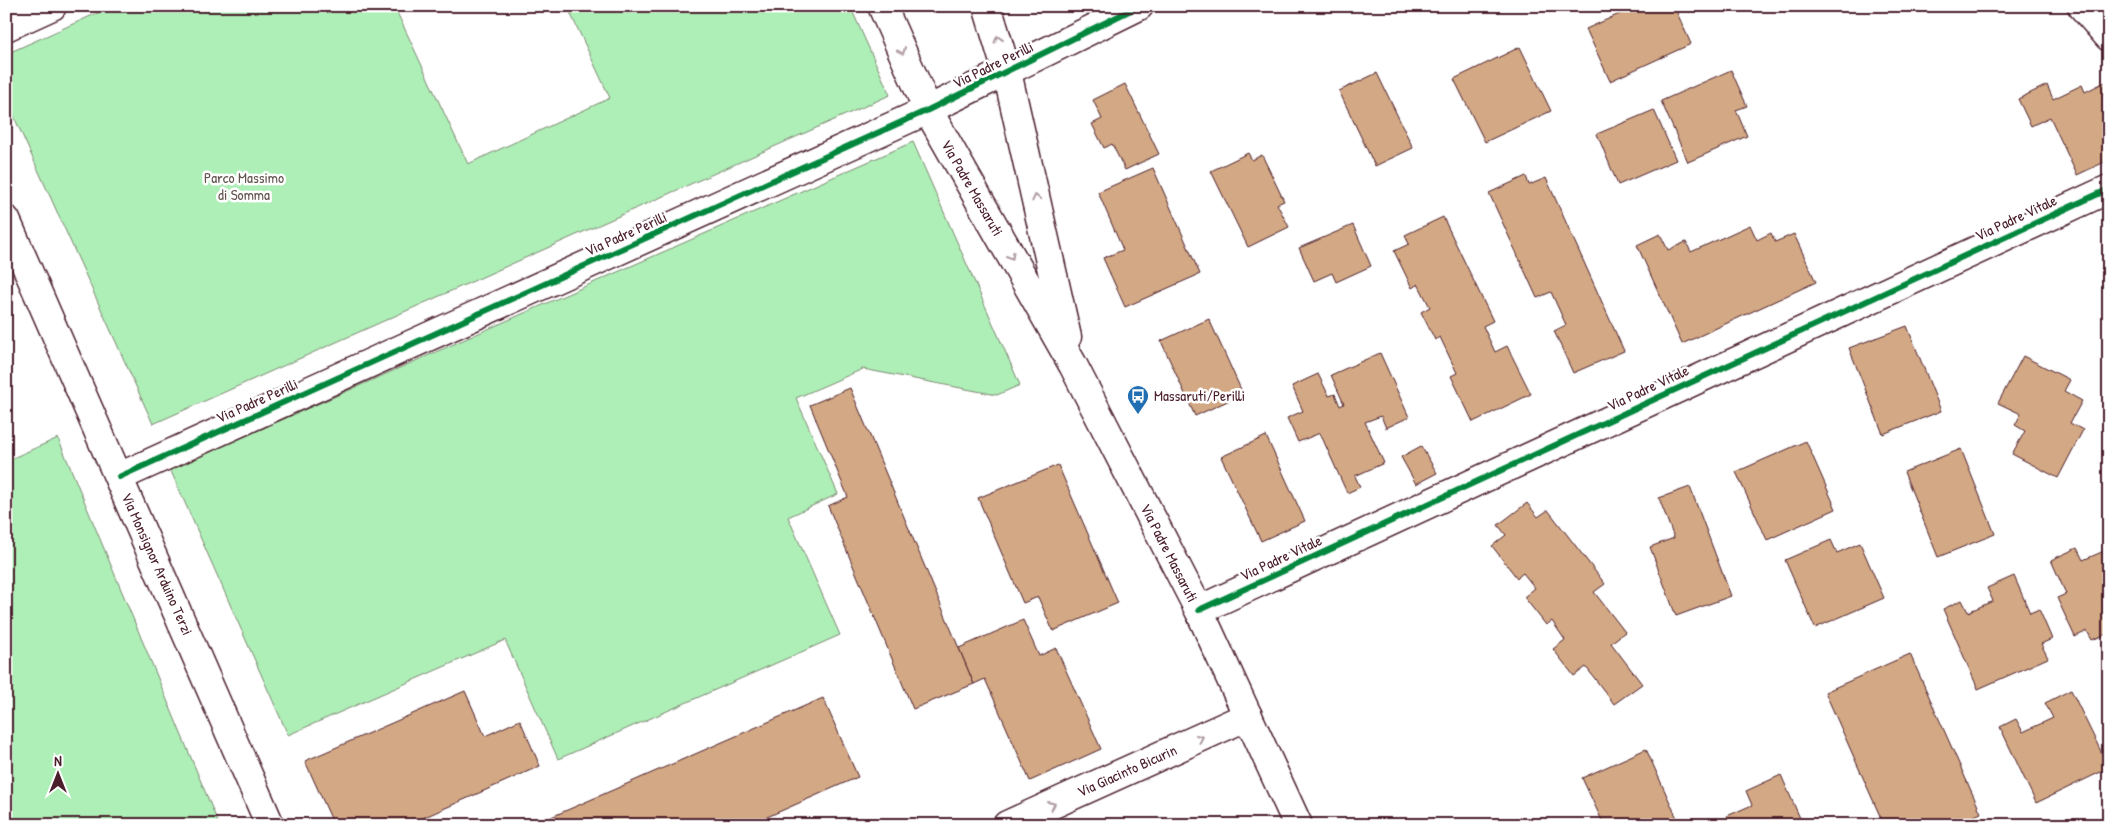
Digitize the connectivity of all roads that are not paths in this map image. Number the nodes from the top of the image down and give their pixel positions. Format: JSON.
{"nodes":[{"id":1,"x":52,"y":6,"type":"edge"},
{"id":2,"x":882,"y":6,"type":"edge"},
{"id":3,"x":987,"y":6,"type":"edge"},
{"id":4,"x":1139,"y":6,"type":"edge"},
{"id":5,"x":2082,"y":6,"type":"edge"},
{"id":6,"x":6,"y":27,"type":"edge"},
{"id":7,"x":2109,"y":37,"type":"edge"},
{"id":8,"x":1007,"y":72,"type":"junction"},
{"id":9,"x":928,"y":110,"type":"junction"},
{"id":10,"x":2109,"y":189,"type":"edge"},
{"id":11,"x":6,"y":220,"type":"edge"},
{"id":12,"x":1073,"y":365,"type":"junction"},
{"id":13,"x":119,"y":477,"type":"junction"},
{"id":14,"x":1199,"y":610,"type":"junction"},
{"id":15,"x":1248,"y":716,"type":"junction"},
{"id":16,"x":270,"y":825,"type":"edge"},
{"id":17,"x":1007,"y":825,"type":"edge"},
{"id":18,"x":1298,"y":825,"type":"edge"}],
"edges":[{"from":1,"to":6,"type":"street"},
{"from":2,"to":9,"type":"street","name":"Via Padre Massaruti","one_way":true},
{"from":8,"to":3,"type":"street","name":"Via Padre Massaruti","one_way":true},
{"from":4,"to":8,"type":"street","name":"Via Padre Perilli"},
{"from":5,"to":7,"type":"street"},
{"from":8,"to":9,"type":"street","name":"Via Padre Perilli"},
{"from":12,"to":8,"type":"street","name":"Via Padre Massaruti","one_way":true},
{"from":9,"to":12,"type":"street","name":"Via Padre Massaruti","one_way":true},
{"from":9,"to":13,"type":"street","name":"Via Padre Perilli"},
{"from":10,"to":14,"type":"street","name":"Via Padre Vitale"},
{"from":11,"to":13,"type":"street","name":"Via Monsignor Arduino Terzi"},
{"from":12,"to":14,"type":"street","name":"Via Padre Massaruti"},
{"from":13,"to":16,"type":"street","name":"Via Monsignor Arduino Terzi"},
{"from":14,"to":15,"type":"street","name":"Via Padre Massaruti"},
{"from":17,"to":15,"type":"street","name":"Via Giacinto Bicurin","one_way":true},
{"from":15,"to":18,"type":"street","name":"Via Padre Massaruti"}]}
